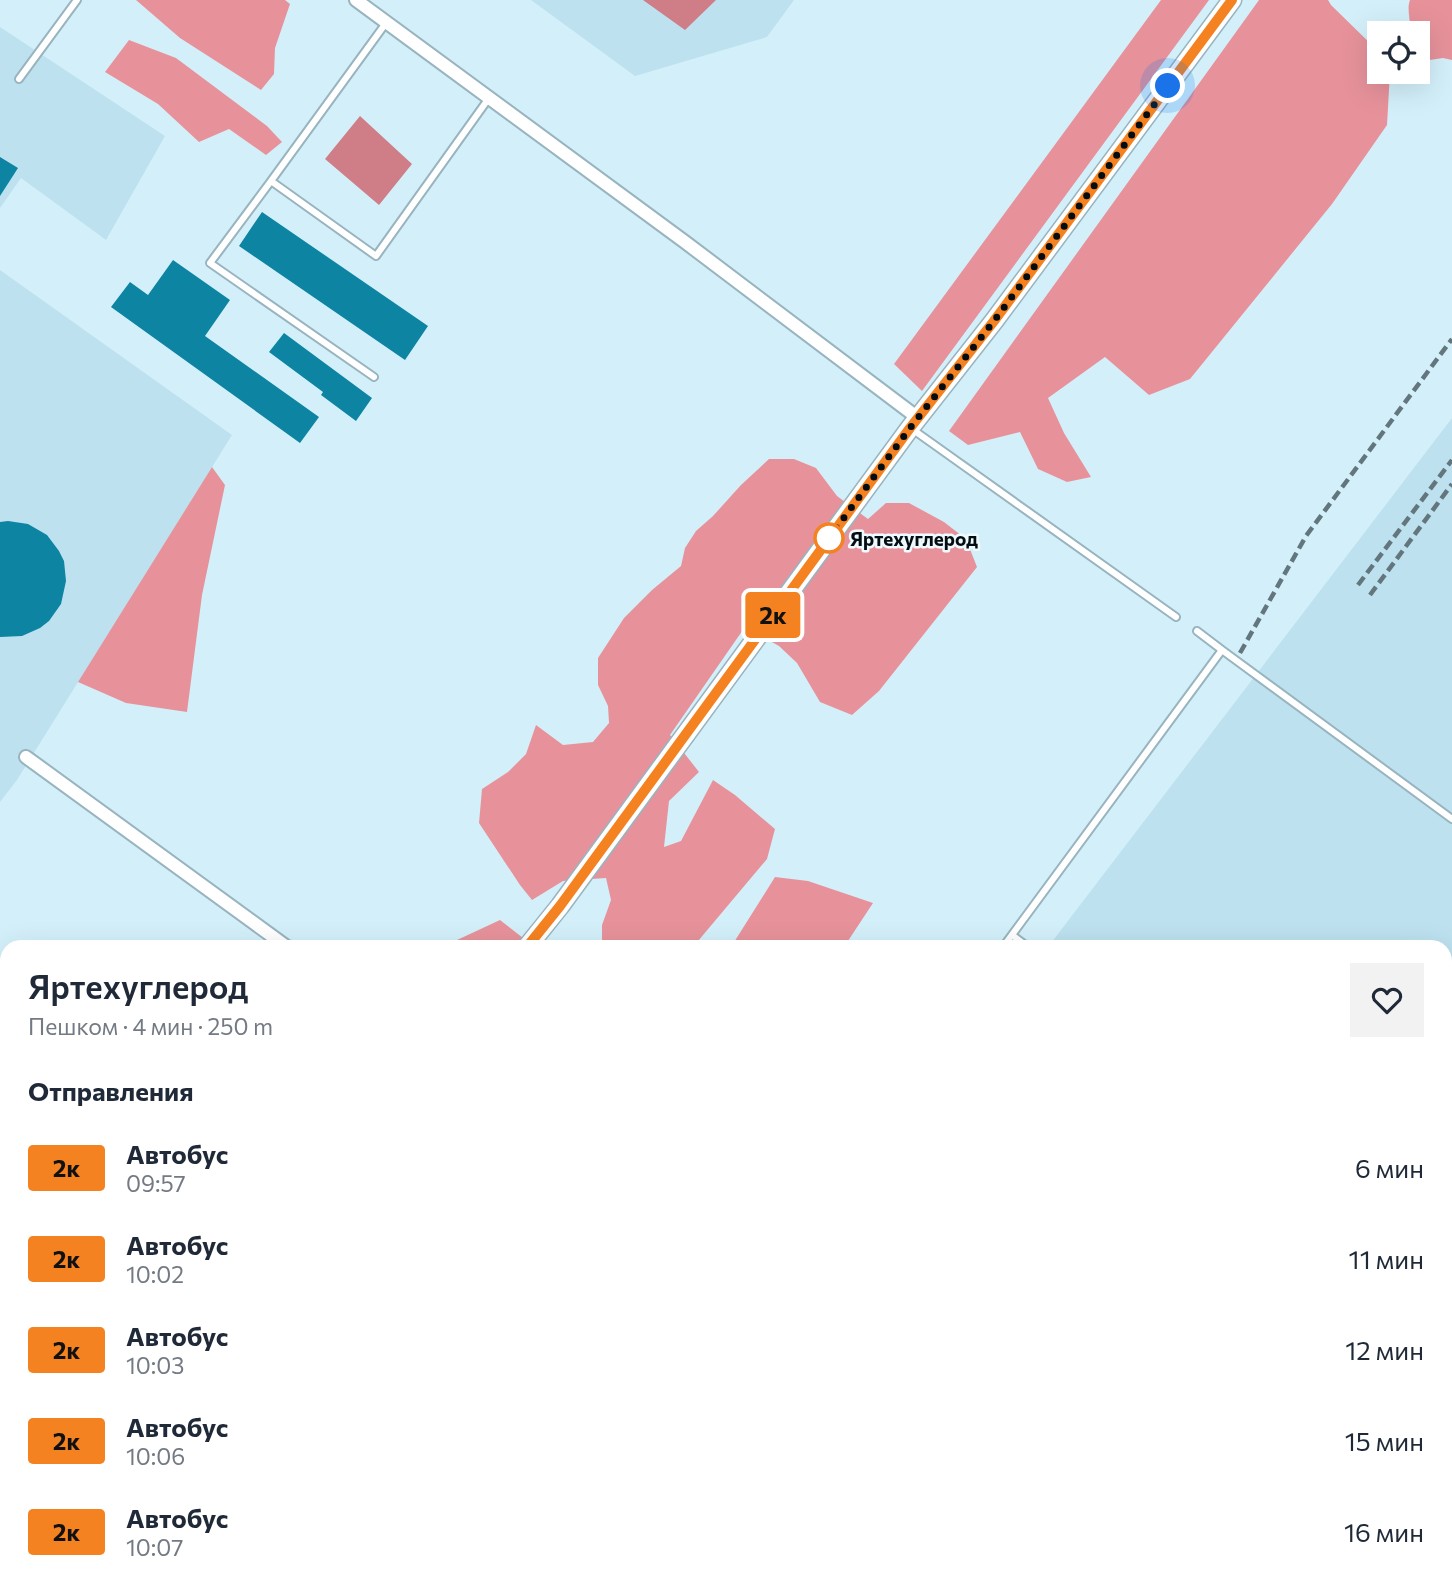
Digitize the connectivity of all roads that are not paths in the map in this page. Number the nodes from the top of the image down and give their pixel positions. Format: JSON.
{"nodes":[{"id":1,"x":77,"y":0,"type":"edge"},
{"id":2,"x":356,"y":0,"type":"edge"},
{"id":3,"x":1232,"y":0,"type":"edge"},
{"id":4,"x":386,"y":22,"type":"junction"},
{"id":5,"x":19,"y":79,"type":"dead end"},
{"id":6,"x":489,"y":98,"type":"junction"},
{"id":7,"x":271,"y":181,"type":"junction"},
{"id":8,"x":374,"y":377,"type":"dead end"},
{"id":9,"x":914,"y":423,"type":"junction"},
{"id":10,"x":1176,"y":617,"type":"dead end"},
{"id":11,"x":1197,"y":631,"type":"dead end"},
{"id":12,"x":1222,"y":650,"type":"junction"},
{"id":13,"x":26,"y":757,"type":"dead end"},
{"id":14,"x":1452,"y":820,"type":"edge"},
{"id":15,"x":1012,"y":935,"type":"junction"},
{"id":16,"x":277,"y":940,"type":"edge"},
{"id":17,"x":533,"y":940,"type":"edge"},
{"id":18,"x":1008,"y":940,"type":"edge"},
{"id":19,"x":1019,"y":940,"type":"edge"}],
"edges":[{"from":1,"to":5,"type":"lane"},
{"from":2,"to":4,"type":"street"},
{"from":3,"to":9,"type":"main road"},
{"from":4,"to":6,"type":"street"},
{"from":4,"to":7,"type":"lane"},
{"from":6,"to":7,"type":"lane"},
{"from":6,"to":9,"type":"street"},
{"from":7,"to":8,"type":"lane"},
{"from":9,"to":10,"type":"lane"},
{"from":9,"to":17,"type":"main road"},
{"from":11,"to":12,"type":"lane"},
{"from":12,"to":14,"type":"lane"},
{"from":12,"to":15,"type":"lane"},
{"from":13,"to":16,"type":"street"},
{"from":15,"to":18,"type":"lane"},
{"from":15,"to":19,"type":"lane"}]}
